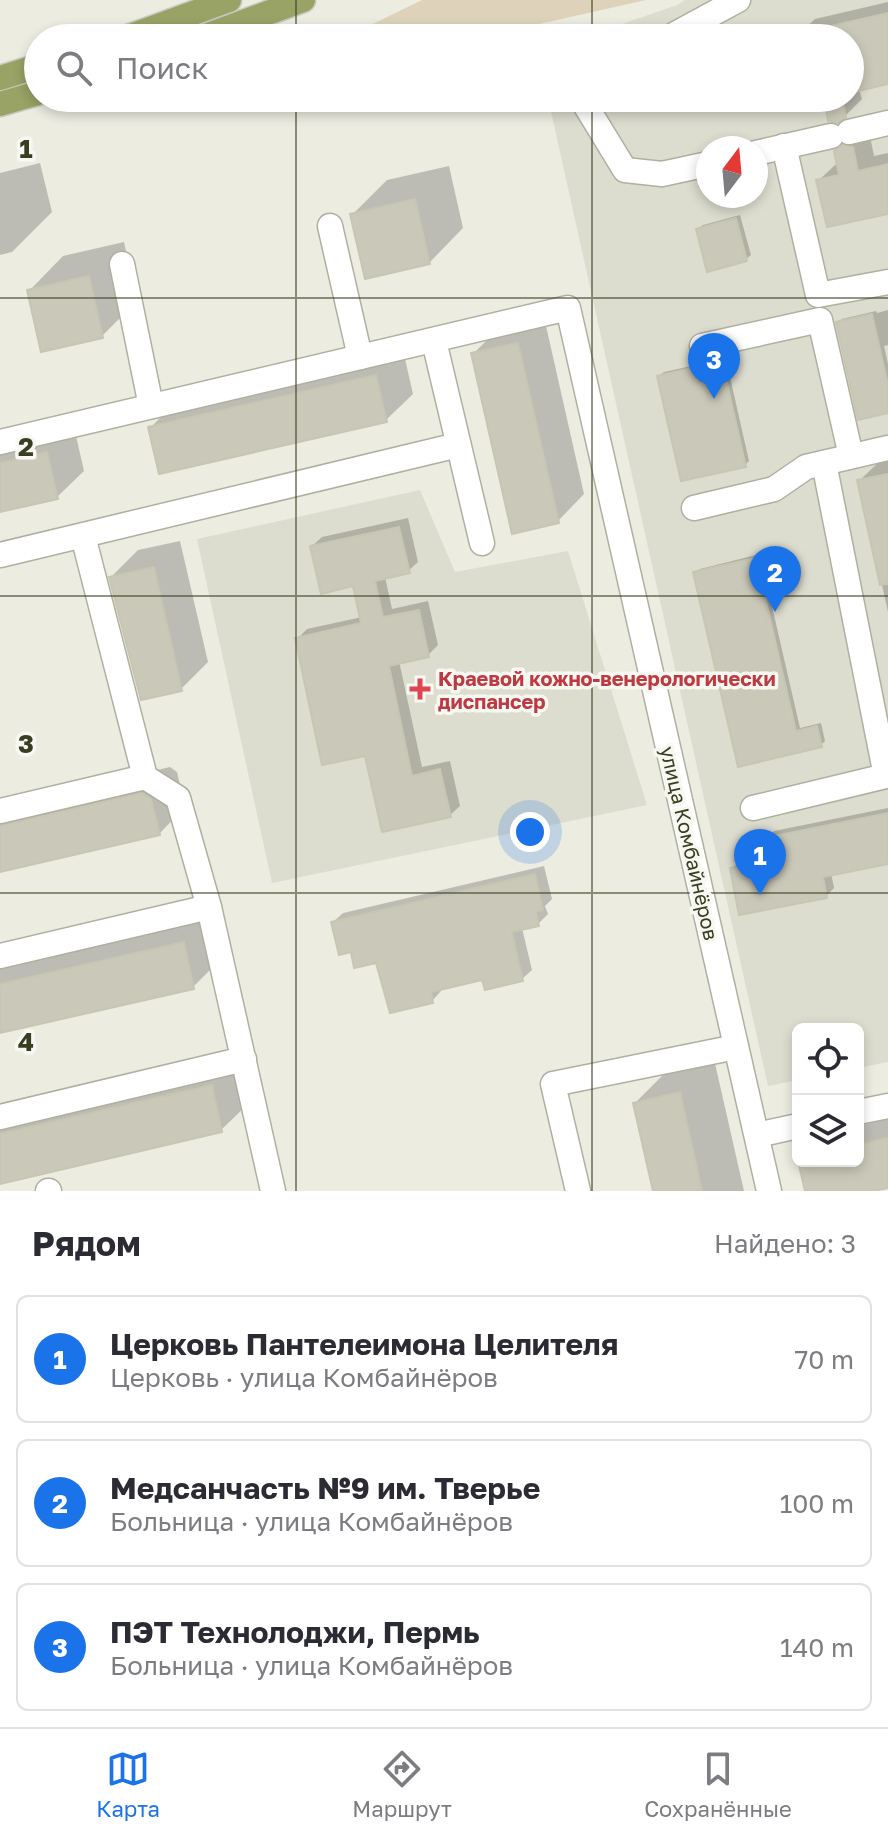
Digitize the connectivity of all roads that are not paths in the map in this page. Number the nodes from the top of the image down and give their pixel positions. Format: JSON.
{"nodes":[{"id":1,"x":229,"y":0,"type":"edge"},
{"id":2,"x":303,"y":0,"type":"edge"},
{"id":3,"x":738,"y":0,"type":"edge"},
{"id":4,"x":163,"y":24,"type":"edge"},
{"id":5,"x":238,"y":24,"type":"edge"},
{"id":6,"x":694,"y":24,"type":"edge"},
{"id":7,"x":24,"y":70,"type":"edge"},
{"id":8,"x":0,"y":78,"type":"edge"},
{"id":9,"x":24,"y":97,"type":"edge"},
{"id":10,"x":0,"y":104,"type":"edge"},
{"id":11,"x":590,"y":112,"type":"edge"},
{"id":12,"x":888,"y":123,"type":"edge"},
{"id":13,"x":784,"y":146,"type":"junction"},
{"id":14,"x":768,"y":150,"type":"edge"},
{"id":15,"x":696,"y":167,"type":"edge"},
{"id":16,"x":330,"y":226,"type":"dead end"},
{"id":17,"x":122,"y":264,"type":"dead end"},
{"id":18,"x":888,"y":282,"type":"edge"},
{"id":19,"x":434,"y":341,"type":"junction"},
{"id":20,"x":360,"y":357,"type":"junction"},
{"id":21,"x":708,"y":370,"type":"dead end"},
{"id":22,"x":151,"y":406,"type":"junction"},
{"id":23,"x":0,"y":442,"type":"edge"},
{"id":24,"x":458,"y":445,"type":"junction"},
{"id":25,"x":888,"y":448,"type":"edge"},
{"id":26,"x":851,"y":456,"type":"junction"},
{"id":27,"x":824,"y":463,"type":"junction"},
{"id":28,"x":694,"y":508,"type":"dead end"},
{"id":29,"x":83,"y":536,"type":"junction"},
{"id":30,"x":482,"y":543,"type":"dead end"},
{"id":31,"x":0,"y":555,"type":"edge"},
{"id":32,"x":145,"y":777,"type":"junction"},
{"id":33,"x":753,"y":808,"type":"dead end"},
{"id":34,"x":0,"y":811,"type":"edge"},
{"id":35,"x":209,"y":907,"type":"junction"},
{"id":36,"x":0,"y":956,"type":"edge"},
{"id":37,"x":736,"y":1047,"type":"junction"},
{"id":38,"x":244,"y":1059,"type":"junction"},
{"id":39,"x":888,"y":1106,"type":"edge"},
{"id":40,"x":864,"y":1111,"type":"edge"},
{"id":41,"x":0,"y":1117,"type":"edge"},
{"id":42,"x":792,"y":1127,"type":"edge"},
{"id":43,"x":757,"y":1135,"type":"junction"},
{"id":44,"x":269,"y":1190,"type":"edge"},
{"id":45,"x":578,"y":1191,"type":"edge"},
{"id":46,"x":769,"y":1191,"type":"edge"}],
"edges":[{"from":1,"to":4,"type":"main road"},
{"from":2,"to":5,"type":"main road"},
{"from":3,"to":6,"type":"street"},
{"from":7,"to":8,"type":"main road"},
{"from":9,"to":10,"type":"main road"},
{"from":11,"to":15,"type":"street"},
{"from":12,"to":13,"type":"street"},
{"from":13,"to":14,"type":"street"},
{"from":13,"to":18,"type":"street"},
{"from":16,"to":20,"type":"street"},
{"from":17,"to":22,"type":"street"},
{"from":19,"to":20,"type":"street"},
{"from":19,"to":24,"type":"street"},
{"from":19,"to":37,"type":"street","name":"улица Комбайнёров"},
{"from":20,"to":22,"type":"street"},
{"from":21,"to":26,"type":"street"},
{"from":22,"to":23,"type":"street"},
{"from":24,"to":29,"type":"street"},
{"from":24,"to":30,"type":"street"},
{"from":25,"to":26,"type":"street"},
{"from":26,"to":27,"type":"street"},
{"from":27,"to":28,"type":"street"},
{"from":27,"to":33,"type":"street"},
{"from":29,"to":31,"type":"street"},
{"from":29,"to":32,"type":"street"},
{"from":32,"to":34,"type":"street"},
{"from":32,"to":35,"type":"street"},
{"from":35,"to":36,"type":"street"},
{"from":35,"to":38,"type":"street"},
{"from":37,"to":43,"type":"street","name":"улица Комбайнёров"},
{"from":37,"to":45,"type":"street"},
{"from":38,"to":41,"type":"street"},
{"from":38,"to":44,"type":"street"},
{"from":39,"to":40,"type":"street"},
{"from":42,"to":43,"type":"street"},
{"from":43,"to":46,"type":"street","name":"улица Комбайнёров"}]}
